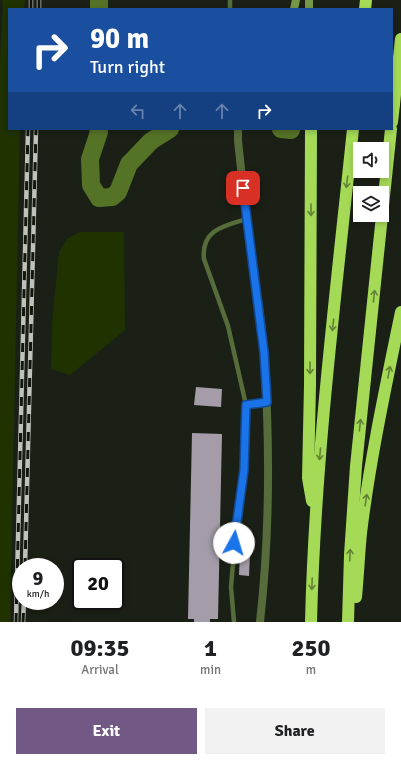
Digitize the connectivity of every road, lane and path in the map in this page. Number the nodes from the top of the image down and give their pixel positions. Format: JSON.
{"nodes":[{"id":1,"x":401,"y":38,"type":"edge"},
{"id":2,"x":393,"y":113,"type":"edge"},
{"id":3,"x":238,"y":130,"type":"edge"},
{"id":4,"x":311,"y":130,"type":"edge"},
{"id":5,"x":353,"y":130,"type":"edge"},
{"id":6,"x":391,"y":130,"type":"edge"},
{"id":7,"x":247,"y":219,"type":"junction"},
{"id":8,"x":401,"y":312,"type":"edge"},
{"id":9,"x":267,"y":402,"type":"junction"},
{"id":10,"x":246,"y":405,"type":"junction"},
{"id":11,"x":315,"y":512,"type":"junction"},
{"id":12,"x":234,"y":622,"type":"edge"},
{"id":13,"x":260,"y":622,"type":"edge"},
{"id":14,"x":311,"y":622,"type":"edge"},
{"id":15,"x":348,"y":622,"type":"edge"},
{"id":16,"x":353,"y":622,"type":"edge"}],
"edges":[{"from":1,"to":2,"type":"highway","bridge":true},
{"from":3,"to":7,"type":"street"},
{"from":4,"to":11,"type":"highway","one_way":true},
{"from":5,"to":11,"type":"highway","one_way":true},
{"from":15,"to":6,"type":"highway","one_way":true},
{"from":7,"to":9,"type":"street"},
{"from":7,"to":10,"type":"lane"},
{"from":16,"to":8,"type":"highway","one_way":true},
{"from":9,"to":10,"type":"lane"},
{"from":9,"to":13,"type":"street"},
{"from":10,"to":12,"type":"lane"},
{"from":11,"to":14,"type":"highway","one_way":true}]}
